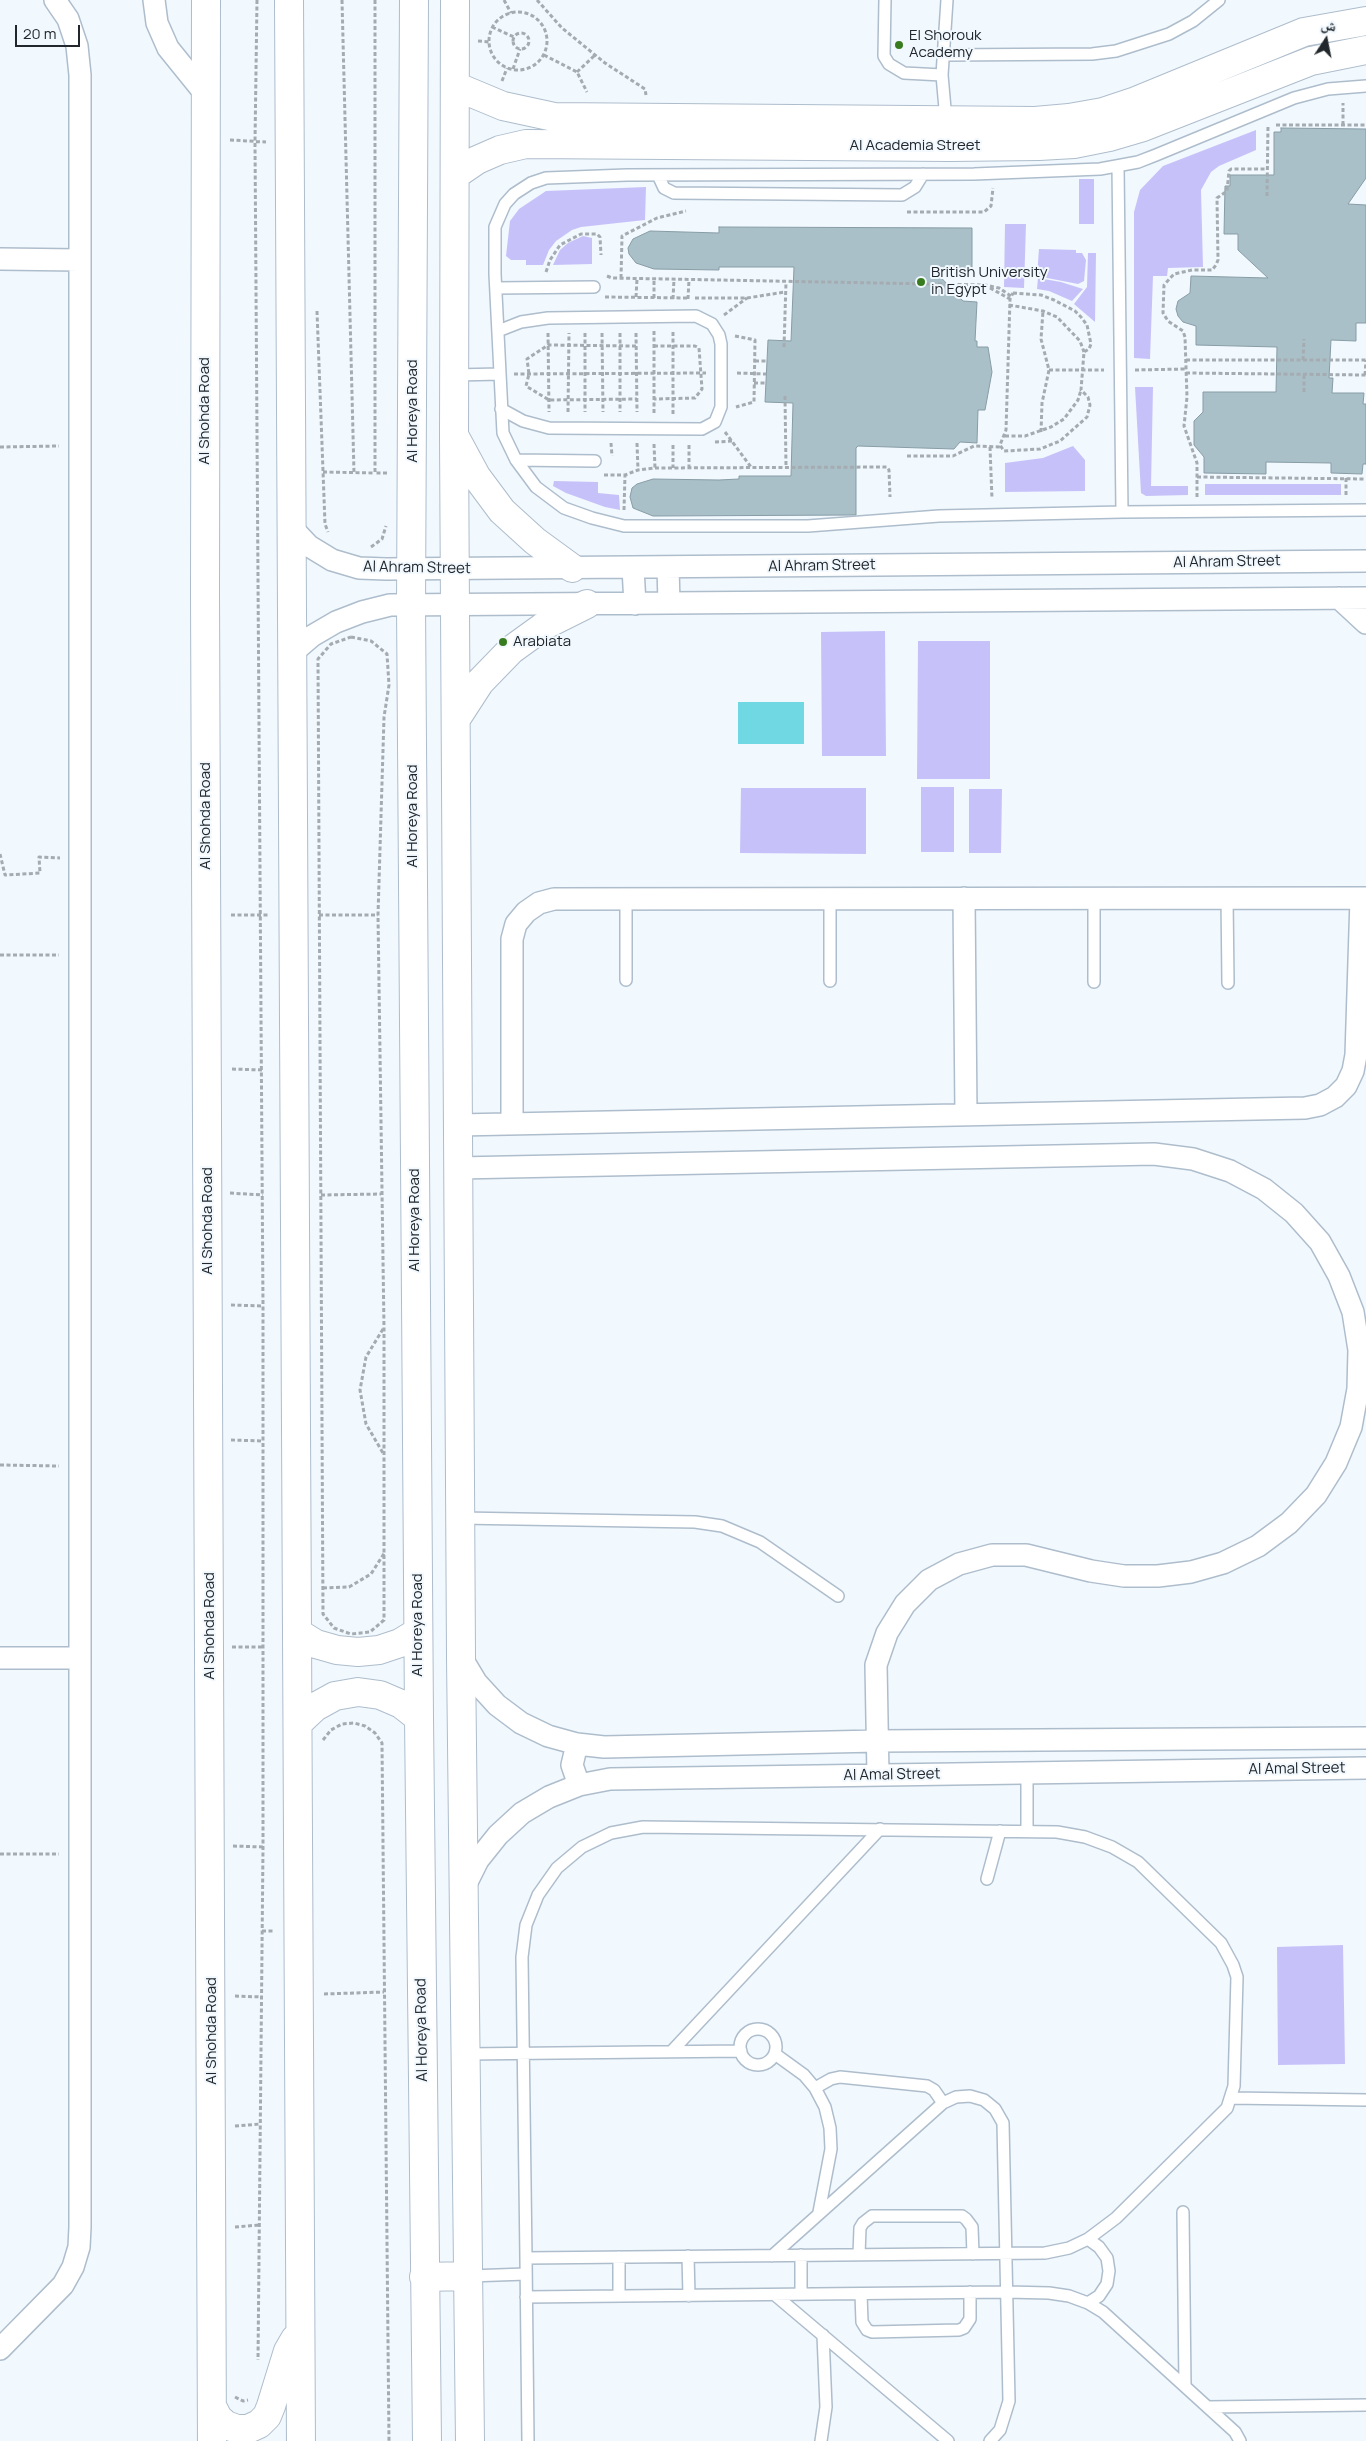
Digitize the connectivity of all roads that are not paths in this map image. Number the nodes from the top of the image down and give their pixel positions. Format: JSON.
{"nodes":[{"id":1,"x":55,"y":0,"type":"edge"},
{"id":2,"x":154,"y":0,"type":"edge"},
{"id":3,"x":206,"y":0,"type":"edge"},
{"id":4,"x":289,"y":0,"type":"edge"},
{"id":5,"x":414,"y":0,"type":"edge"},
{"id":6,"x":455,"y":0,"type":"edge"},
{"id":7,"x":885,"y":0,"type":"edge"},
{"id":8,"x":946,"y":0,"type":"edge"},
{"id":9,"x":1219,"y":0,"type":"edge"},
{"id":10,"x":1366,"y":21,"type":"edge"},
{"id":11,"x":1304,"y":32,"type":"junction"},
{"id":12,"x":1366,"y":50,"type":"edge"},
{"id":13,"x":944,"y":55,"type":"junction"},
{"id":14,"x":1311,"y":61,"type":"junction"},
{"id":15,"x":942,"y":75,"type":"junction"},
{"id":16,"x":455,"y":86,"type":"junction"},
{"id":17,"x":1366,"y":86,"type":"edge"},
{"id":18,"x":206,"y":95,"type":"junction"},
{"id":19,"x":946,"y":120,"type":"junction"},
{"id":20,"x":950,"y":147,"type":"junction"},
{"id":21,"x":1118,"y":166,"type":"junction"},
{"id":22,"x":923,"y":174,"type":"junction"},
{"id":23,"x":455,"y":175,"type":"junction"},
{"id":24,"x":658,"y":175,"type":"junction"},
{"id":25,"x":0,"y":259,"type":"edge"},
{"id":26,"x":79,"y":260,"type":"junction"},
{"id":27,"x":594,"y":287,"type":"dead end"},
{"id":28,"x":496,"y":288,"type":"junction"},
{"id":29,"x":498,"y":331,"type":"junction"},
{"id":30,"x":500,"y":374,"type":"junction"},
{"id":31,"x":455,"y":375,"type":"junction"},
{"id":32,"x":412,"y":377,"type":"junction"},
{"id":33,"x":500,"y":408,"type":"junction"},
{"id":34,"x":454,"y":437,"type":"junction"},
{"id":35,"x":516,"y":460,"type":"junction"},
{"id":36,"x":594,"y":461,"type":"dead end"},
{"id":37,"x":1366,"y":510,"type":"edge"},
{"id":38,"x":1122,"y":512,"type":"junction"},
{"id":39,"x":291,"y":527,"type":"junction"},
{"id":40,"x":1366,"y":561,"type":"edge"},
{"id":41,"x":668,"y":567,"type":"junction"},
{"id":42,"x":411,"y":568,"type":"junction"},
{"id":43,"x":572,"y":568,"type":"junction"},
{"id":44,"x":634,"y":568,"type":"junction"},
{"id":45,"x":455,"y":569,"type":"junction"},
{"id":46,"x":1339,"y":598,"type":"junction"},
{"id":47,"x":1366,"y":598,"type":"edge"},
{"id":48,"x":669,"y":603,"type":"junction"},
{"id":49,"x":588,"y":604,"type":"junction"},
{"id":50,"x":635,"y":604,"type":"junction"},
{"id":51,"x":455,"y":605,"type":"junction"},
{"id":52,"x":411,"y":606,"type":"junction"},
{"id":53,"x":1366,"y":623,"type":"edge"},
{"id":54,"x":291,"y":654,"type":"junction"},
{"id":55,"x":456,"y":719,"type":"junction"},
{"id":56,"x":1094,"y":897,"type":"junction"},
{"id":57,"x":1227,"y":897,"type":"junction"},
{"id":58,"x":830,"y":898,"type":"junction"},
{"id":59,"x":964,"y":898,"type":"junction"},
{"id":60,"x":1363,"y":898,"type":"edge"},
{"id":61,"x":626,"y":899,"type":"junction"},
{"id":62,"x":626,"y":980,"type":"dead end"},
{"id":63,"x":830,"y":981,"type":"dead end"},
{"id":64,"x":1094,"y":982,"type":"dead end"},
{"id":65,"x":1228,"y":983,"type":"dead end"},
{"id":66,"x":966,"y":1115,"type":"junction"},
{"id":67,"x":458,"y":1124,"type":"junction"},
{"id":68,"x":512,"y":1124,"type":"junction"},
{"id":69,"x":458,"y":1168,"type":"junction"},
{"id":70,"x":415,"y":1169,"type":"junction"},
{"id":71,"x":417,"y":1479,"type":"junction"},
{"id":72,"x":460,"y":1479,"type":"junction"},
{"id":73,"x":460,"y":1518,"type":"junction"},
{"id":74,"x":838,"y":1596,"type":"dead end"},
{"id":75,"x":418,"y":1632,"type":"junction"},
{"id":76,"x":298,"y":1633,"type":"junction"},
{"id":77,"x":460,"y":1657,"type":"junction"},
{"id":78,"x":0,"y":1658,"type":"edge"},
{"id":79,"x":80,"y":1658,"type":"junction"},
{"id":80,"x":419,"y":1718,"type":"junction"},
{"id":81,"x":298,"y":1722,"type":"junction"},
{"id":82,"x":1366,"y":1738,"type":"edge"},
{"id":83,"x":877,"y":1741,"type":"junction"},
{"id":84,"x":577,"y":1744,"type":"junction"},
{"id":85,"x":1366,"y":1768,"type":"edge"},
{"id":86,"x":1027,"y":1773,"type":"junction"},
{"id":87,"x":878,"y":1775,"type":"junction"},
{"id":88,"x":579,"y":1785,"type":"junction"},
{"id":89,"x":880,"y":1829,"type":"junction"},
{"id":90,"x":1000,"y":1831,"type":"junction"},
{"id":91,"x":1027,"y":1832,"type":"junction"},
{"id":92,"x":987,"y":1878,"type":"dead end"},
{"id":93,"x":464,"y":1888,"type":"junction"},
{"id":94,"x":741,"y":2051,"type":"junction"},
{"id":95,"x":671,"y":2052,"type":"junction"},
{"id":96,"x":524,"y":2053,"type":"junction"},
{"id":97,"x":422,"y":2054,"type":"junction"},
{"id":98,"x":466,"y":2054,"type":"junction"},
{"id":99,"x":775,"y":2054,"type":"junction"},
{"id":100,"x":815,"y":2088,"type":"junction"},
{"id":101,"x":1231,"y":2098,"type":"junction"},
{"id":102,"x":1366,"y":2100,"type":"edge"},
{"id":103,"x":943,"y":2103,"type":"junction"},
{"id":104,"x":819,"y":2212,"type":"junction"},
{"id":105,"x":1183,"y":2212,"type":"dead end"},
{"id":106,"x":1088,"y":2239,"type":"junction"},
{"id":107,"x":973,"y":2254,"type":"junction"},
{"id":108,"x":1006,"y":2254,"type":"junction"},
{"id":109,"x":801,"y":2255,"type":"junction"},
{"id":110,"x":859,"y":2255,"type":"junction"},
{"id":111,"x":688,"y":2256,"type":"junction"},
{"id":112,"x":772,"y":2256,"type":"junction"},
{"id":113,"x":619,"y":2257,"type":"junction"},
{"id":114,"x":526,"y":2258,"type":"junction"},
{"id":115,"x":526,"y":2274,"type":"junction"},
{"id":116,"x":469,"y":2276,"type":"junction"},
{"id":117,"x":424,"y":2277,"type":"junction"},
{"id":118,"x":970,"y":2292,"type":"junction"},
{"id":119,"x":1007,"y":2292,"type":"junction"},
{"id":120,"x":801,"y":2294,"type":"junction"},
{"id":121,"x":861,"y":2294,"type":"junction"},
{"id":122,"x":775,"y":2295,"type":"junction"},
{"id":123,"x":619,"y":2296,"type":"junction"},
{"id":124,"x":689,"y":2296,"type":"junction"},
{"id":125,"x":526,"y":2297,"type":"junction"},
{"id":126,"x":1088,"y":2303,"type":"junction"},
{"id":127,"x":301,"y":2334,"type":"junction"},
{"id":128,"x":822,"y":2335,"type":"junction"},
{"id":129,"x":0,"y":2349,"type":"edge"},
{"id":130,"x":1185,"y":2386,"type":"junction"},
{"id":131,"x":223,"y":2401,"type":"junction"},
{"id":132,"x":1366,"y":2406,"type":"edge"},
{"id":133,"x":1208,"y":2407,"type":"junction"},
{"id":134,"x":212,"y":2441,"type":"edge"},
{"id":135,"x":301,"y":2441,"type":"edge"},
{"id":136,"x":426,"y":2441,"type":"edge"},
{"id":137,"x":470,"y":2441,"type":"edge"},
{"id":138,"x":528,"y":2441,"type":"edge"},
{"id":139,"x":821,"y":2441,"type":"edge"},
{"id":140,"x":948,"y":2441,"type":"edge"},
{"id":141,"x":990,"y":2441,"type":"edge"},
{"id":142,"x":1240,"y":2441,"type":"edge"}],
"edges":[{"from":1,"to":26,"type":"street"},
{"from":2,"to":18,"type":"street"},
{"from":3,"to":18,"type":"street","name":"Al Shohda Road"},
{"from":4,"to":39,"type":"street"},
{"from":5,"to":32,"type":"street","name":"Al Horeya Road"},
{"from":6,"to":16,"type":"street"},
{"from":7,"to":15,"type":"lane"},
{"from":8,"to":13,"type":"lane"},
{"from":9,"to":13,"type":"lane"},
{"from":10,"to":11,"type":"street","name":"Al Academia Street"},
{"from":11,"to":14,"type":"street"},
{"from":11,"to":19,"type":"street","name":"Al Academia Street"},
{"from":12,"to":14,"type":"street","name":"Al Academia Street"},
{"from":13,"to":15,"type":"lane"},
{"from":14,"to":20,"type":"street","name":"Al Academia Street"},
{"from":15,"to":19,"type":"lane"},
{"from":16,"to":19,"type":"street","name":"Al Academia Street"},
{"from":16,"to":23,"type":"street"},
{"from":17,"to":21,"type":"lane"},
{"from":18,"to":131,"type":"street","name":"Al Shohda Road"},
{"from":19,"to":20,"type":"street"},
{"from":20,"to":23,"type":"street","name":"Al Academia Street"},
{"from":21,"to":22,"type":"lane"},
{"from":21,"to":38,"type":"lane"},
{"from":22,"to":24,"type":"lane"},
{"from":22,"to":24,"type":"lane"},
{"from":23,"to":31,"type":"street"},
{"from":24,"to":28,"type":"lane"},
{"from":25,"to":26,"type":"street"},
{"from":26,"to":79,"type":"street"},
{"from":27,"to":28,"type":"lane"},
{"from":28,"to":29,"type":"lane"},
{"from":29,"to":30,"type":"lane"},
{"from":29,"to":33,"type":"lane"},
{"from":30,"to":31,"type":"lane"},
{"from":30,"to":33,"type":"lane"},
{"from":31,"to":32,"type":"street"},
{"from":31,"to":34,"type":"street"},
{"from":32,"to":42,"type":"street","name":"Al Horeya Road"},
{"from":33,"to":35,"type":"lane"},
{"from":34,"to":43,"type":"street"},
{"from":34,"to":45,"type":"street"},
{"from":35,"to":36,"type":"lane"},
{"from":35,"to":38,"type":"lane"},
{"from":37,"to":38,"type":"lane"},
{"from":39,"to":42,"type":"street","name":"Al Ahram Street"},
{"from":39,"to":54,"type":"street"},
{"from":40,"to":41,"type":"street","name":"Al Ahram Street"},
{"from":41,"to":44,"type":"street","name":"Al Ahram Street"},
{"from":41,"to":48,"type":"street"},
{"from":42,"to":45,"type":"street","name":"Al Ahram Street"},
{"from":42,"to":52,"type":"street","name":"Al Horeya Road"},
{"from":43,"to":44,"type":"street","name":"Al Ahram Street"},
{"from":43,"to":45,"type":"street","name":"Al Ahram Street"},
{"from":44,"to":50,"type":"street"},
{"from":45,"to":51,"type":"street"},
{"from":46,"to":47,"type":"street"},
{"from":46,"to":48,"type":"street"},
{"from":46,"to":53,"type":"street"},
{"from":48,"to":50,"type":"street"},
{"from":49,"to":50,"type":"street"},
{"from":49,"to":51,"type":"street"},
{"from":49,"to":55,"type":"street"},
{"from":51,"to":52,"type":"street"},
{"from":51,"to":55,"type":"street"},
{"from":52,"to":54,"type":"street"},
{"from":52,"to":70,"type":"street","name":"Al Horeya Road"},
{"from":54,"to":76,"type":"street"},
{"from":55,"to":67,"type":"street"},
{"from":56,"to":57,"type":"street"},
{"from":56,"to":59,"type":"street"},
{"from":56,"to":64,"type":"lane"},
{"from":57,"to":60,"type":"street"},
{"from":57,"to":65,"type":"lane"},
{"from":58,"to":59,"type":"street"},
{"from":58,"to":61,"type":"street"},
{"from":58,"to":63,"type":"lane"},
{"from":59,"to":66,"type":"street"},
{"from":60,"to":66,"type":"street"},
{"from":61,"to":62,"type":"lane"},
{"from":61,"to":68,"type":"street"},
{"from":66,"to":68,"type":"street"},
{"from":67,"to":68,"type":"street"},
{"from":67,"to":69,"type":"street"},
{"from":69,"to":70,"type":"street"},
{"from":69,"to":72,"type":"street"},
{"from":69,"to":83,"type":"street"},
{"from":70,"to":71,"type":"street","name":"Al Horeya Road"},
{"from":71,"to":72,"type":"street"},
{"from":71,"to":75,"type":"street","name":"Al Horeya Road"},
{"from":72,"to":73,"type":"street"},
{"from":73,"to":74,"type":"lane"},
{"from":73,"to":77,"type":"street"},
{"from":75,"to":76,"type":"street"},
{"from":75,"to":80,"type":"street","name":"Al Horeya Road"},
{"from":76,"to":81,"type":"street"},
{"from":77,"to":84,"type":"street","name":"Al Amal Street"},
{"from":77,"to":93,"type":"street"},
{"from":78,"to":79,"type":"street"},
{"from":79,"to":129,"type":"street"},
{"from":80,"to":81,"type":"street"},
{"from":80,"to":97,"type":"street","name":"Al Horeya Road"},
{"from":81,"to":127,"type":"street"},
{"from":82,"to":83,"type":"street","name":"Al Amal Street"},
{"from":83,"to":84,"type":"street","name":"Al Amal Street"},
{"from":83,"to":87,"type":"street"},
{"from":84,"to":88,"type":"street"},
{"from":85,"to":86,"type":"street","name":"Al Amal Street"},
{"from":86,"to":87,"type":"street","name":"Al Amal Street"},
{"from":86,"to":91,"type":"lane"},
{"from":87,"to":88,"type":"street","name":"Al Amal Street"},
{"from":88,"to":93,"type":"street","name":"Al Amal Street"},
{"from":89,"to":90,"type":"lane"},
{"from":89,"to":95,"type":"lane"},
{"from":89,"to":96,"type":"lane"},
{"from":90,"to":91,"type":"lane"},
{"from":90,"to":92,"type":"lane"},
{"from":91,"to":101,"type":"lane"},
{"from":93,"to":98,"type":"street"},
{"from":94,"to":95,"type":"lane"},
{"from":94,"to":99,"type":"lane"},
{"from":94,"to":99,"type":"lane"},
{"from":95,"to":96,"type":"lane"},
{"from":96,"to":98,"type":"lane"},
{"from":96,"to":114,"type":"lane"},
{"from":97,"to":98,"type":"street"},
{"from":97,"to":117,"type":"street","name":"Al Horeya Road"},
{"from":98,"to":116,"type":"street"},
{"from":99,"to":100,"type":"lane"},
{"from":100,"to":103,"type":"lane"},
{"from":100,"to":104,"type":"lane"},
{"from":101,"to":102,"type":"lane"},
{"from":101,"to":106,"type":"lane"},
{"from":103,"to":104,"type":"lane"},
{"from":103,"to":108,"type":"lane"},
{"from":104,"to":112,"type":"lane"},
{"from":105,"to":130,"type":"lane"},
{"from":106,"to":108,"type":"lane"},
{"from":106,"to":126,"type":"lane"},
{"from":107,"to":108,"type":"lane"},
{"from":107,"to":110,"type":"lane"},
{"from":107,"to":110,"type":"lane"},
{"from":108,"to":119,"type":"lane"},
{"from":109,"to":110,"type":"lane"},
{"from":109,"to":112,"type":"lane"},
{"from":109,"to":120,"type":"lane"},
{"from":111,"to":112,"type":"lane"},
{"from":111,"to":113,"type":"lane"},
{"from":111,"to":124,"type":"lane"},
{"from":113,"to":114,"type":"lane"},
{"from":113,"to":123,"type":"lane"},
{"from":114,"to":115,"type":"lane"},
{"from":115,"to":116,"type":"lane"},
{"from":115,"to":125,"type":"lane"},
{"from":116,"to":117,"type":"street"},
{"from":116,"to":137,"type":"street"},
{"from":117,"to":136,"type":"street","name":"Al Horeya Road"},
{"from":118,"to":119,"type":"lane"},
{"from":118,"to":121,"type":"lane"},
{"from":118,"to":121,"type":"lane"},
{"from":119,"to":126,"type":"lane"},
{"from":119,"to":141,"type":"lane"},
{"from":120,"to":121,"type":"lane"},
{"from":120,"to":122,"type":"lane"},
{"from":122,"to":124,"type":"lane"},
{"from":122,"to":128,"type":"lane"},
{"from":123,"to":124,"type":"lane"},
{"from":123,"to":125,"type":"lane"},
{"from":125,"to":138,"type":"lane"},
{"from":126,"to":130,"type":"lane"},
{"from":127,"to":131,"type":"street"},
{"from":127,"to":135,"type":"street"},
{"from":128,"to":139,"type":"lane"},
{"from":128,"to":140,"type":"lane"},
{"from":130,"to":133,"type":"lane"},
{"from":131,"to":134,"type":"street","name":"Al Shohda Road"},
{"from":132,"to":133,"type":"lane"},
{"from":133,"to":142,"type":"lane"}]}
